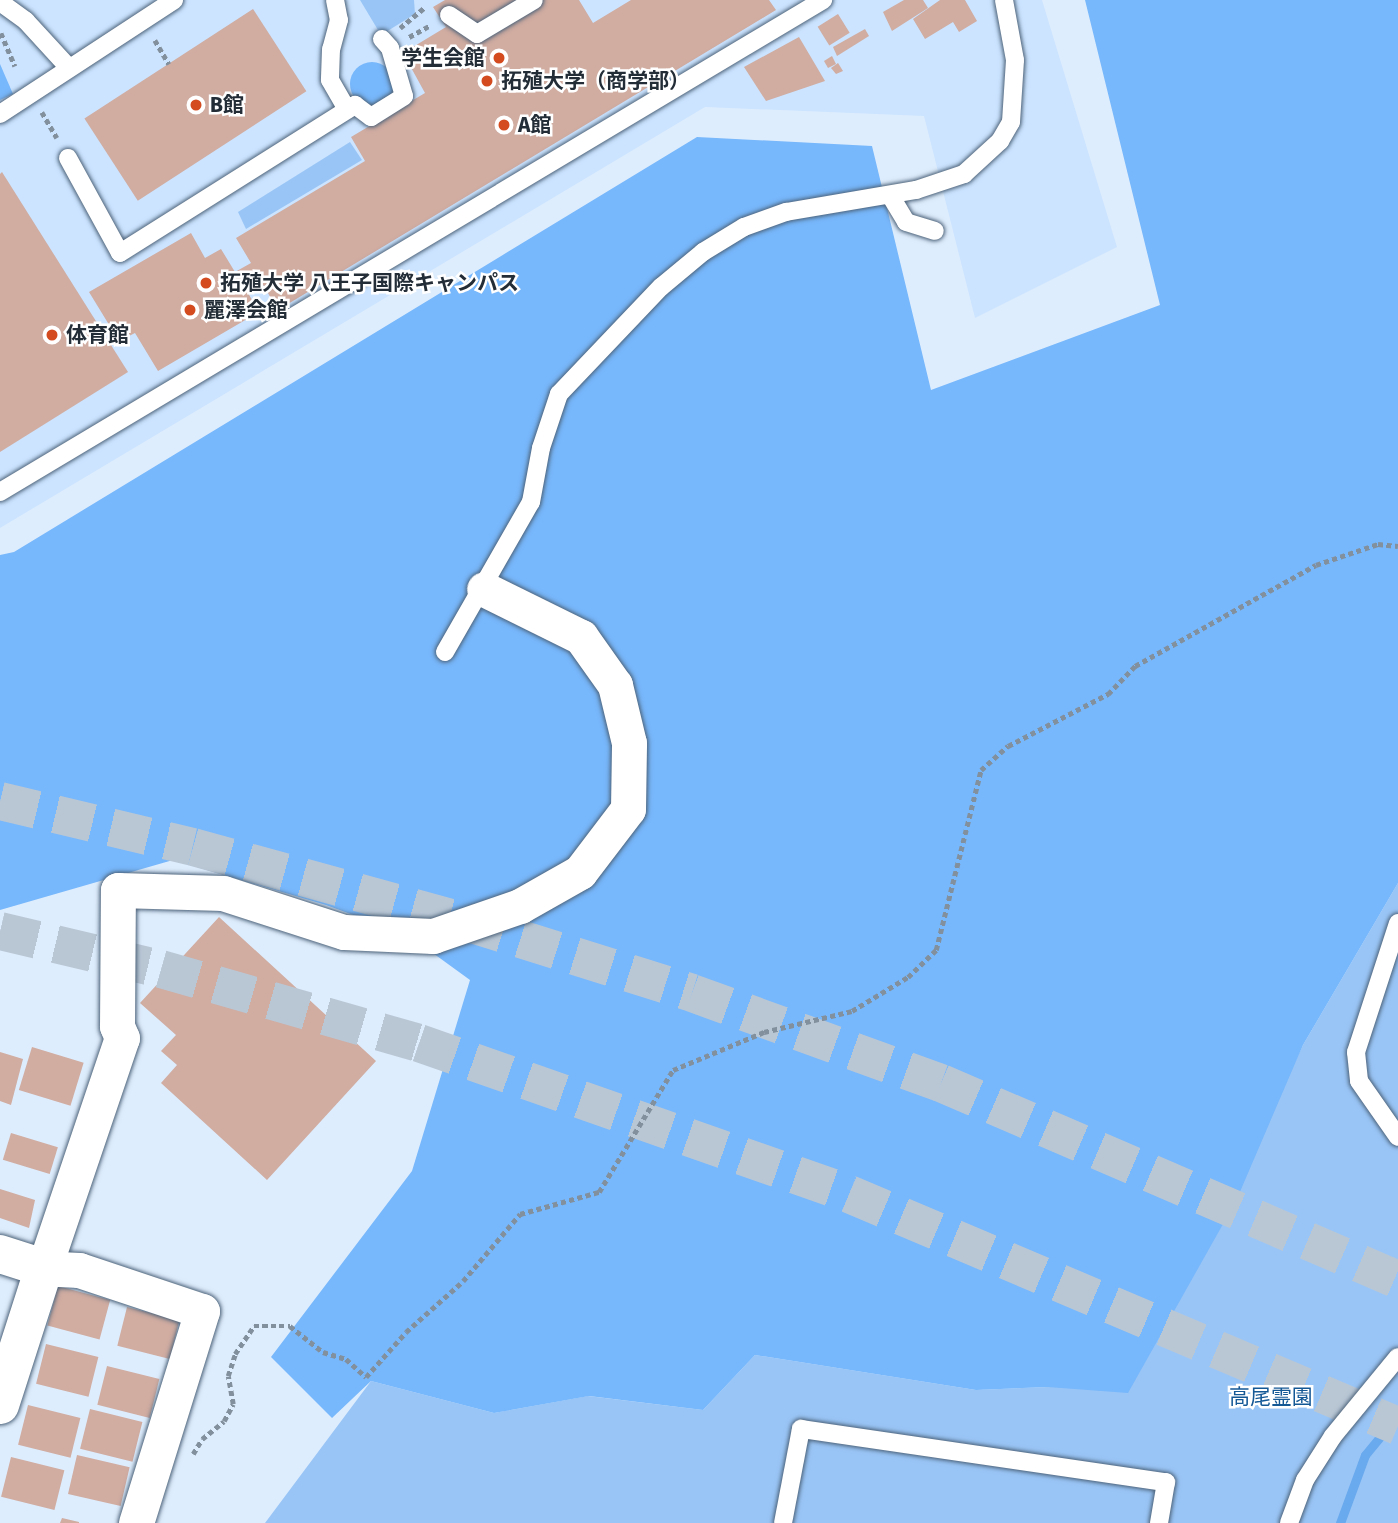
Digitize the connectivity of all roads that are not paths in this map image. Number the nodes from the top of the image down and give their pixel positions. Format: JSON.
{"nodes":[{"id":1,"x":174,"y":0,"type":"edge"},
{"id":2,"x":335,"y":0,"type":"edge"},
{"id":3,"x":534,"y":0,"type":"edge"},
{"id":4,"x":823,"y":0,"type":"edge"},
{"id":5,"x":1004,"y":0,"type":"edge"},
{"id":6,"x":0,"y":2,"type":"edge"},
{"id":7,"x":449,"y":15,"type":"road end"},
{"id":8,"x":386,"y":44,"type":"road end"},
{"id":9,"x":69,"y":68,"type":"junction"},
{"id":10,"x":347,"y":110,"type":"junction"},
{"id":11,"x":0,"y":114,"type":"edge"},
{"id":12,"x":68,"y":158,"type":"road end"},
{"id":13,"x":890,"y":195,"type":"junction"},
{"id":14,"x":935,"y":231,"type":"dead end"},
{"id":15,"x":0,"y":492,"type":"edge"},
{"id":16,"x":484,"y":589,"type":"junction"},
{"id":17,"x":445,"y":652,"type":"dead end"},
{"id":18,"x":1398,"y":923,"type":"edge"},
{"id":19,"x":1398,"y":1138,"type":"edge"},
{"id":20,"x":0,"y":1254,"type":"edge"},
{"id":21,"x":44,"y":1268,"type":"junction"},
{"id":22,"x":1398,"y":1357,"type":"edge"},
{"id":23,"x":0,"y":1405,"type":"edge"},
{"id":24,"x":136,"y":1523,"type":"edge"},
{"id":25,"x":783,"y":1523,"type":"edge"},
{"id":26,"x":1159,"y":1523,"type":"edge"},
{"id":27,"x":1289,"y":1523,"type":"edge"}],
"edges":[{"from":1,"to":9,"type":"lane"},
{"from":2,"to":10,"type":"lane"},
{"from":3,"to":7,"type":"lane"},
{"from":4,"to":15,"type":"lane"},
{"from":5,"to":13,"type":"lane"},
{"from":6,"to":9,"type":"lane"},
{"from":8,"to":10,"type":"lane"},
{"from":9,"to":11,"type":"lane"},
{"from":10,"to":12,"type":"lane"},
{"from":13,"to":14,"type":"lane"},
{"from":13,"to":16,"type":"lane"},
{"from":16,"to":17,"type":"lane"},
{"from":16,"to":21,"type":"street"},
{"from":18,"to":19,"type":"lane"},
{"from":20,"to":21,"type":"street"},
{"from":21,"to":23,"type":"street"},
{"from":21,"to":24,"type":"street"},
{"from":22,"to":27,"type":"lane"},
{"from":25,"to":26,"type":"lane"}]}
